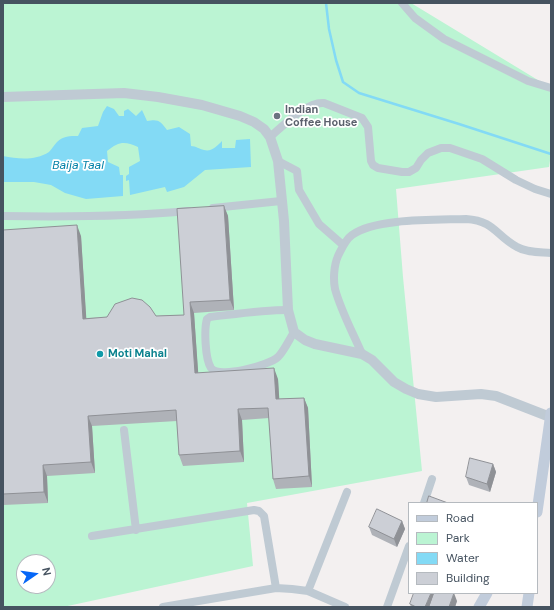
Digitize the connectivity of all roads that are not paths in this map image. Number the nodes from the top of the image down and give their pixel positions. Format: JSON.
{"nodes":[{"id":1,"x":402,"y":3,"type":"edge"},
{"id":2,"x":551,"y":88,"type":"edge"},
{"id":3,"x":3,"y":97,"type":"edge"},
{"id":4,"x":270,"y":137,"type":"junction"},
{"id":5,"x":278,"y":161,"type":"junction"},
{"id":6,"x":551,"y":194,"type":"edge"},
{"id":7,"x":281,"y":201,"type":"junction"},
{"id":8,"x":3,"y":216,"type":"edge"},
{"id":9,"x":343,"y":245,"type":"junction"},
{"id":10,"x":551,"y":253,"type":"edge"},
{"id":11,"x":288,"y":310,"type":"junction"},
{"id":12,"x":294,"y":332,"type":"junction"},
{"id":13,"x":362,"y":354,"type":"junction"},
{"id":14,"x":551,"y":415,"type":"edge"},
{"id":15,"x":124,"y":430,"type":"dead end"},
{"id":16,"x":550,"y":431,"type":"edge"},
{"id":17,"x":432,"y":480,"type":"dead end"},
{"id":18,"x":347,"y":492,"type":"dead end"},
{"id":19,"x":424,"y":502,"type":"edge"},
{"id":20,"x":538,"y":506,"type":"edge"},
{"id":21,"x":136,"y":530,"type":"junction"},
{"id":22,"x":92,"y":536,"type":"dead end"},
{"id":23,"x":408,"y":549,"type":"edge"},
{"id":24,"x":276,"y":588,"type":"junction"},
{"id":25,"x":308,"y":591,"type":"junction"},
{"id":26,"x":486,"y":594,"type":"edge"},
{"id":27,"x":326,"y":603,"type":"edge"},
{"id":28,"x":163,"y":607,"type":"edge"},
{"id":29,"x":345,"y":607,"type":"edge"},
{"id":30,"x":387,"y":607,"type":"edge"},
{"id":31,"x":479,"y":607,"type":"edge"}],
"edges":[{"from":1,"to":2,"type":"street"},
{"from":3,"to":4,"type":"street"},
{"from":4,"to":5,"type":"street"},
{"from":4,"to":6,"type":"street"},
{"from":5,"to":7,"type":"street"},
{"from":5,"to":9,"type":"street"},
{"from":7,"to":8,"type":"street"},
{"from":7,"to":11,"type":"street"},
{"from":9,"to":10,"type":"street"},
{"from":9,"to":13,"type":"street"},
{"from":11,"to":12,"type":"street"},
{"from":11,"to":12,"type":"street"},
{"from":12,"to":13,"type":"street"},
{"from":13,"to":14,"type":"street"},
{"from":14,"to":16,"type":"main road"},
{"from":15,"to":21,"type":"street"},
{"from":16,"to":20,"type":"main road"},
{"from":17,"to":19,"type":"street"},
{"from":18,"to":25,"type":"street"},
{"from":21,"to":22,"type":"street"},
{"from":21,"to":24,"type":"street"},
{"from":23,"to":30,"type":"street"},
{"from":24,"to":25,"type":"street"},
{"from":24,"to":28,"type":"street"},
{"from":25,"to":27,"type":"street"},
{"from":26,"to":31,"type":"main road"},
{"from":27,"to":29,"type":"street"}]}
